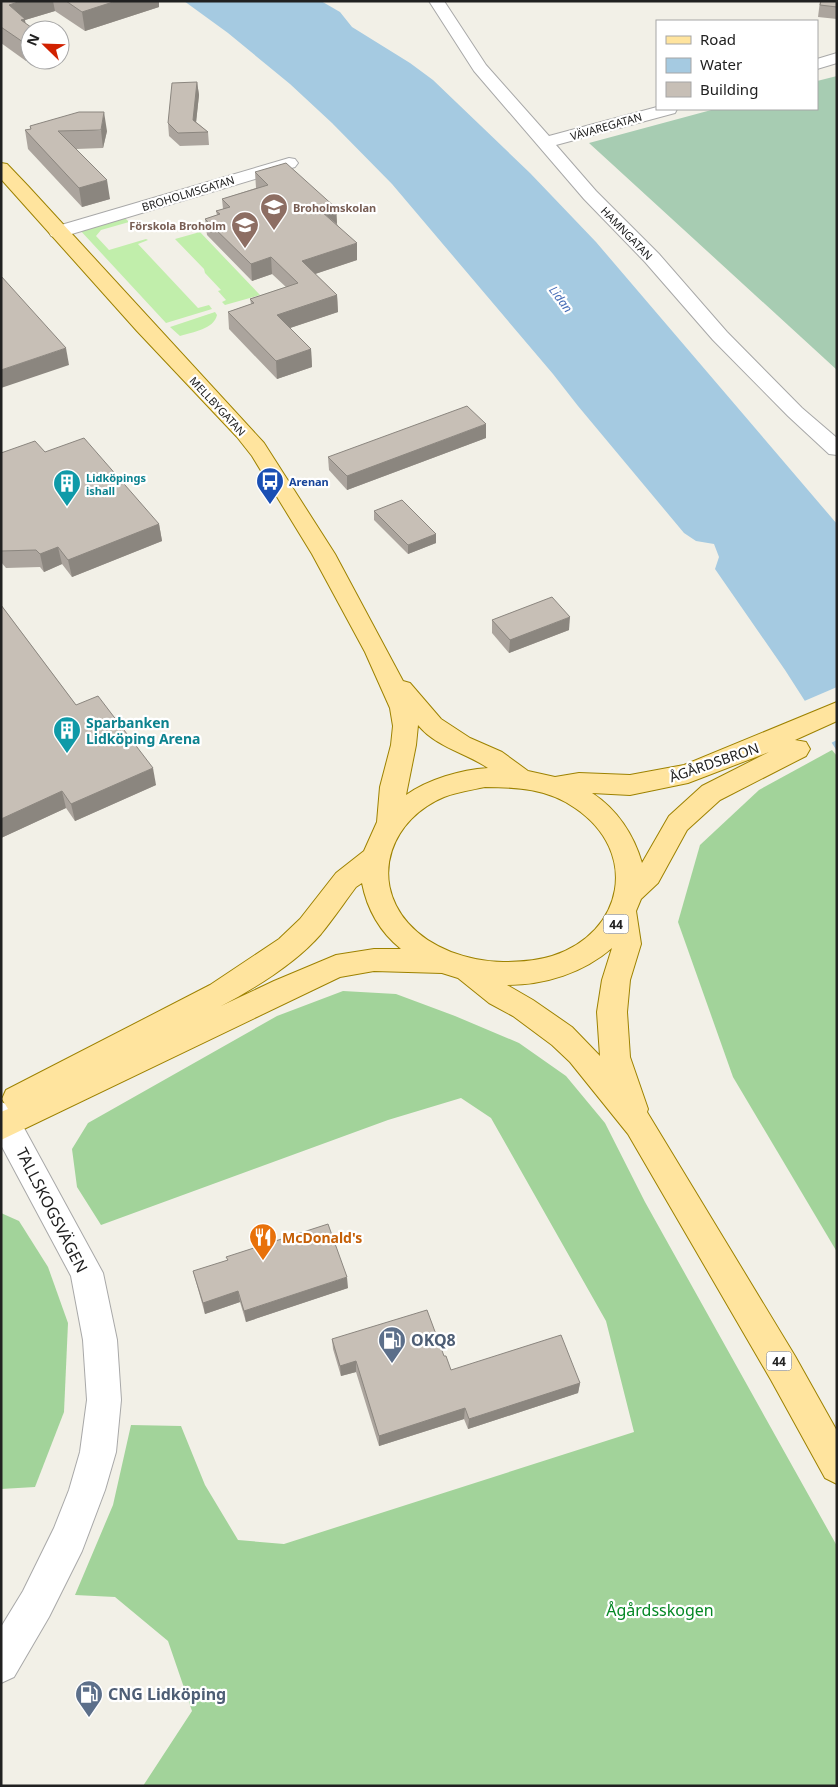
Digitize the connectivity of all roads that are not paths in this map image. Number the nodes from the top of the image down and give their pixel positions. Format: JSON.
{"nodes":[{"id":1,"x":436,"y":1,"type":"edge"},
{"id":2,"x":837,"y":58,"type":"edge"},
{"id":3,"x":818,"y":64,"type":"edge"},
{"id":4,"x":665,"y":110,"type":"edge"},
{"id":5,"x":544,"y":143,"type":"junction"},
{"id":6,"x":289,"y":163,"type":"edge"},
{"id":7,"x":5,"y":176,"type":"edge"},
{"id":8,"x":58,"y":232,"type":"junction"},
{"id":9,"x":837,"y":449,"type":"edge"},
{"id":10,"x":390,"y":676,"type":"junction"},
{"id":11,"x":837,"y":711,"type":"edge"},
{"id":12,"x":837,"y":730,"type":"edge"},
{"id":13,"x":771,"y":751,"type":"junction"},
{"id":14,"x":520,"y":778,"type":"junction"},
{"id":15,"x":555,"y":787,"type":"junction"},
{"id":16,"x":389,"y":827,"type":"junction"},
{"id":17,"x":376,"y":856,"type":"junction"},
{"id":18,"x":626,"y":903,"type":"junction"},
{"id":19,"x":455,"y":966,"type":"junction"},
{"id":20,"x":3,"y":1118,"type":"edge"},
{"id":21,"x":639,"y":1125,"type":"junction"},
{"id":22,"x":837,"y":1466,"type":"edge"},
{"id":23,"x":1,"y":1664,"type":"edge"}],
"edges":[{"from":1,"to":5,"type":"street","name":"HAMNGATAN"},
{"from":2,"to":3,"type":"street"},
{"from":4,"to":5,"type":"street","name":"VÄVAREGATAN"},
{"from":5,"to":9,"type":"street","name":"HAMNGATAN"},
{"from":6,"to":8,"type":"street","name":"BROHOLMSGATAN"},
{"from":7,"to":8,"type":"main road","name":"MELLBYGATAN"},
{"from":8,"to":10,"type":"main road","name":"MELLBYGATAN"},
{"from":10,"to":14,"type":"main road","name":"MELLBYGATAN"},
{"from":10,"to":16,"type":"main road","name":"MELLBYGATAN"},
{"from":11,"to":13,"type":"main road","name":"ÅGÅRDSBRON","number":"44"},
{"from":12,"to":13,"type":"main road","name":"ÅGÅRDSBRON","number":"44"},
{"from":13,"to":15,"type":"main road","name":"ÅGÅRDSBRON","number":"44"},
{"from":13,"to":18,"type":"main road","name":"ÅGÅRDSBRON","number":"44"},
{"from":14,"to":15,"type":"main road","number":"44"},
{"from":14,"to":16,"type":"main road","number":"44"},
{"from":15,"to":18,"type":"main road","number":"44"},
{"from":16,"to":17,"type":"main road","number":"44"},
{"from":17,"to":19,"type":"main road","number":"44"},
{"from":17,"to":20,"type":"main road"},
{"from":18,"to":19,"type":"main road","number":"44"},
{"from":18,"to":21,"type":"main road","number":"44"},
{"from":19,"to":20,"type":"main road"},
{"from":19,"to":21,"type":"main road","number":"44"},
{"from":20,"to":23,"type":"street","name":"TALLSKOGSVÄGEN"},
{"from":21,"to":22,"type":"main road","number":"44"}]}
